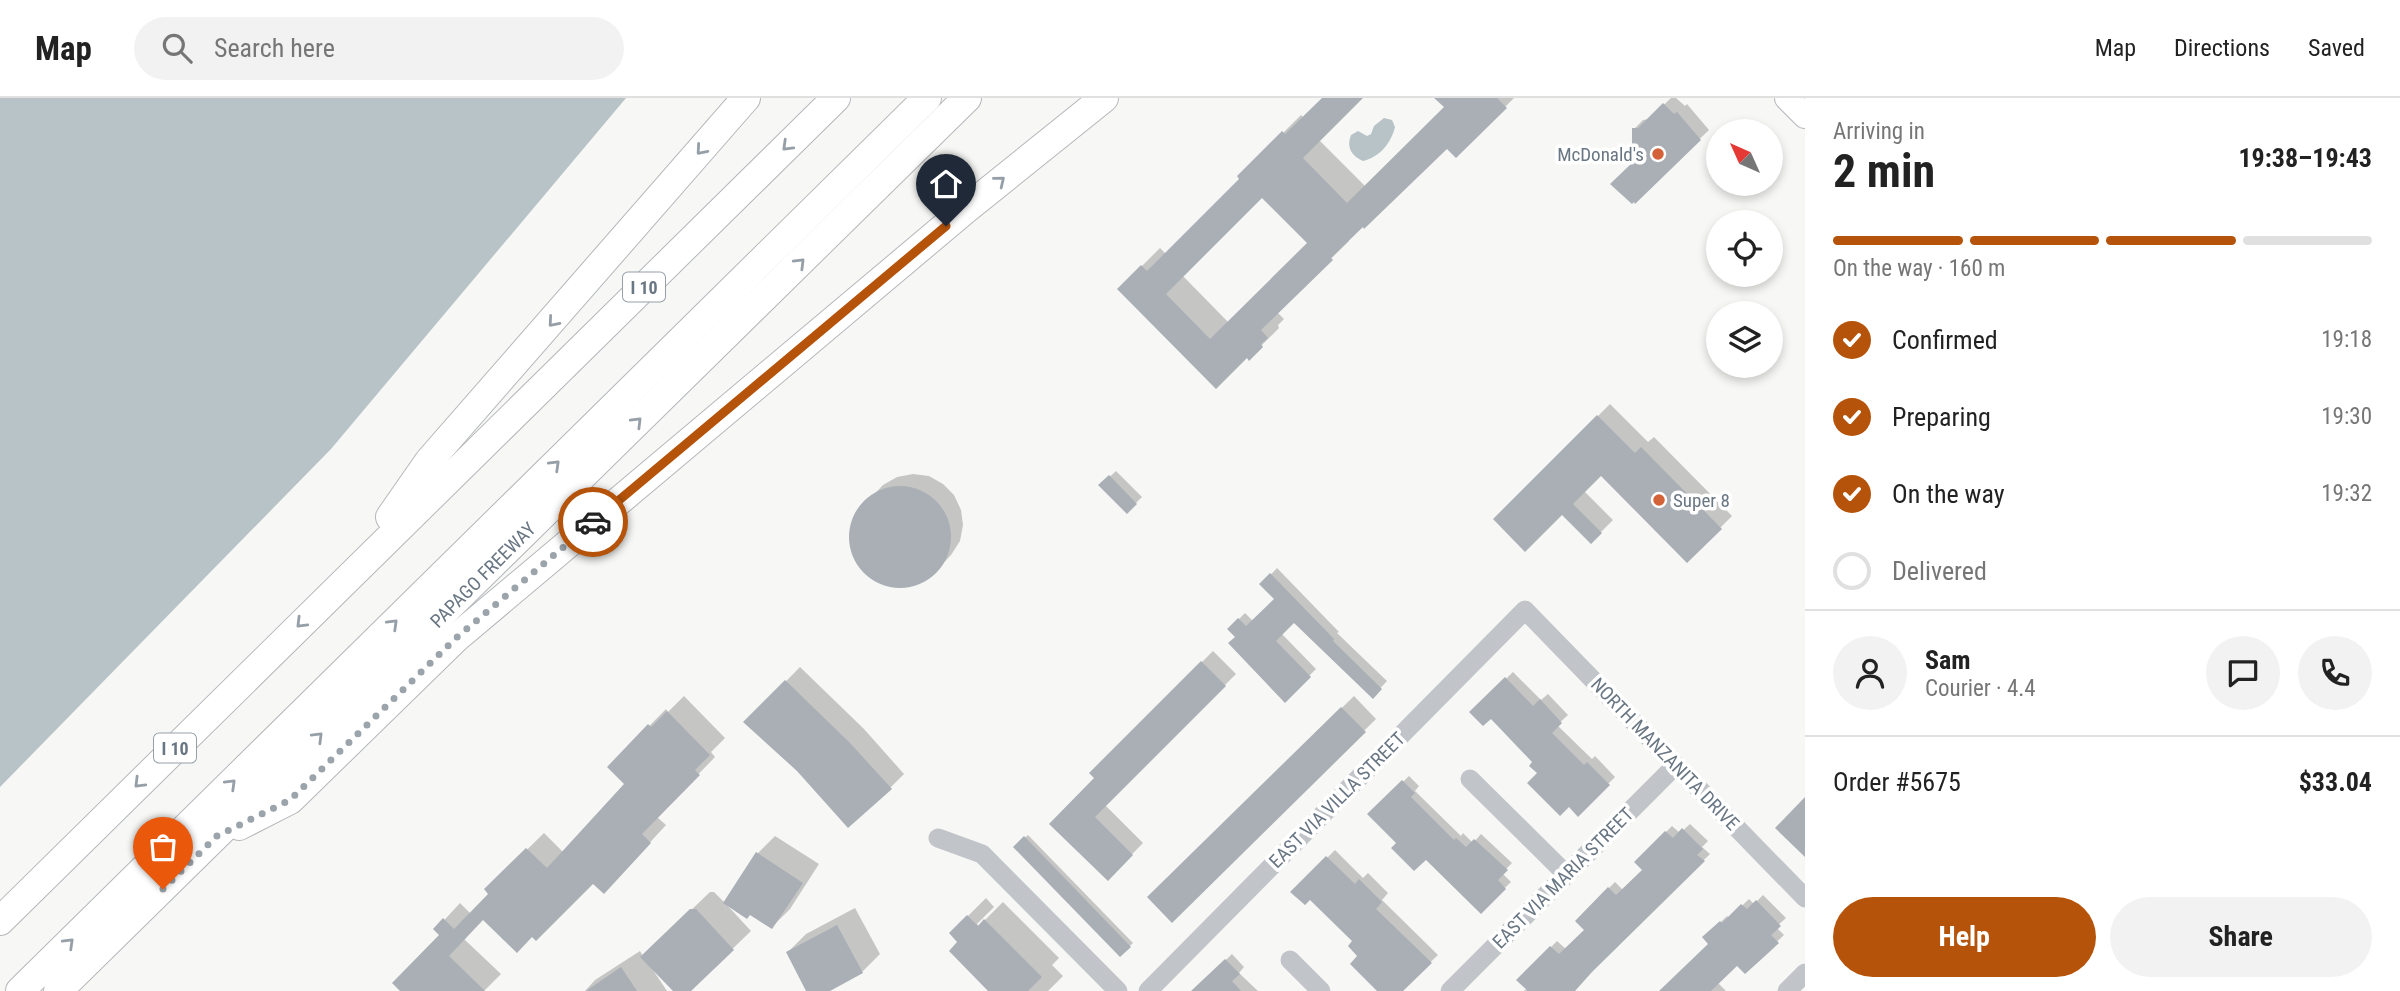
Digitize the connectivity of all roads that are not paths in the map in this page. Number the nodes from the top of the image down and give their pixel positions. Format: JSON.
{"nodes":[{"id":1,"x":746,"y":98,"type":"edge"},
{"id":2,"x":836,"y":98,"type":"edge"},
{"id":3,"x":927,"y":98,"type":"edge"},
{"id":4,"x":967,"y":98,"type":"edge"},
{"id":5,"x":1104,"y":98,"type":"edge"},
{"id":6,"x":1787,"y":98,"type":"edge"},
{"id":7,"x":1805,"y":116,"type":"edge"},
{"id":8,"x":350,"y":575,"type":"junction"},
{"id":9,"x":1525,"y":610,"type":"joint"},
{"id":10,"x":1676,"y":765,"type":"junction"},
{"id":11,"x":1470,"y":779,"type":"dead end"},
{"id":12,"x":217,"y":836,"type":"junction"},
{"id":13,"x":938,"y":838,"type":"dead end"},
{"id":14,"x":1566,"y":874,"type":"junction"},
{"id":15,"x":1805,"y":898,"type":"edge"},
{"id":16,"x":0,"y":921,"type":"edge"},
{"id":17,"x":1290,"y":960,"type":"dead end"},
{"id":18,"x":1805,"y":973,"type":"edge"},
{"id":19,"x":20,"y":991,"type":"edge"},
{"id":20,"x":58,"y":991,"type":"edge"},
{"id":21,"x":1118,"y":991,"type":"edge"},
{"id":22,"x":1148,"y":991,"type":"edge"},
{"id":23,"x":1321,"y":991,"type":"edge"},
{"id":24,"x":1450,"y":991,"type":"edge"},
{"id":25,"x":1787,"y":991,"type":"edge"}],
"edges":[{"from":1,"to":8,"type":"highway","one_way":true},
{"from":2,"to":8,"type":"highway","number":"I 10","one_way":true},
{"from":19,"to":3,"type":"highway","one_way":true},
{"from":12,"to":4,"type":"highway","name":"PAPAGO FREEWAY","one_way":true},
{"from":12,"to":5,"type":"highway","one_way":true},
{"from":6,"to":7,"type":"main road"},
{"from":8,"to":16,"type":"highway","number":"I 10","one_way":true},
{"from":9,"to":10,"type":"street","name":"NORTH MANZANITA DRIVE"},
{"from":9,"to":22,"type":"street","name":"EAST VIA VILLA STREET"},
{"from":10,"to":14,"type":"street","name":"EAST VIA MARIA STREET"},
{"from":10,"to":15,"type":"street","name":"NORTH MANZANITA DRIVE"},
{"from":11,"to":14,"type":"street"},
{"from":12,"to":20,"type":"highway","name":"PAPAGO FREEWAY"},
{"from":13,"to":21,"type":"street"},
{"from":14,"to":24,"type":"street","name":"EAST VIA MARIA STREET"},
{"from":17,"to":23,"type":"street"},
{"from":18,"to":25,"type":"street"}]}
